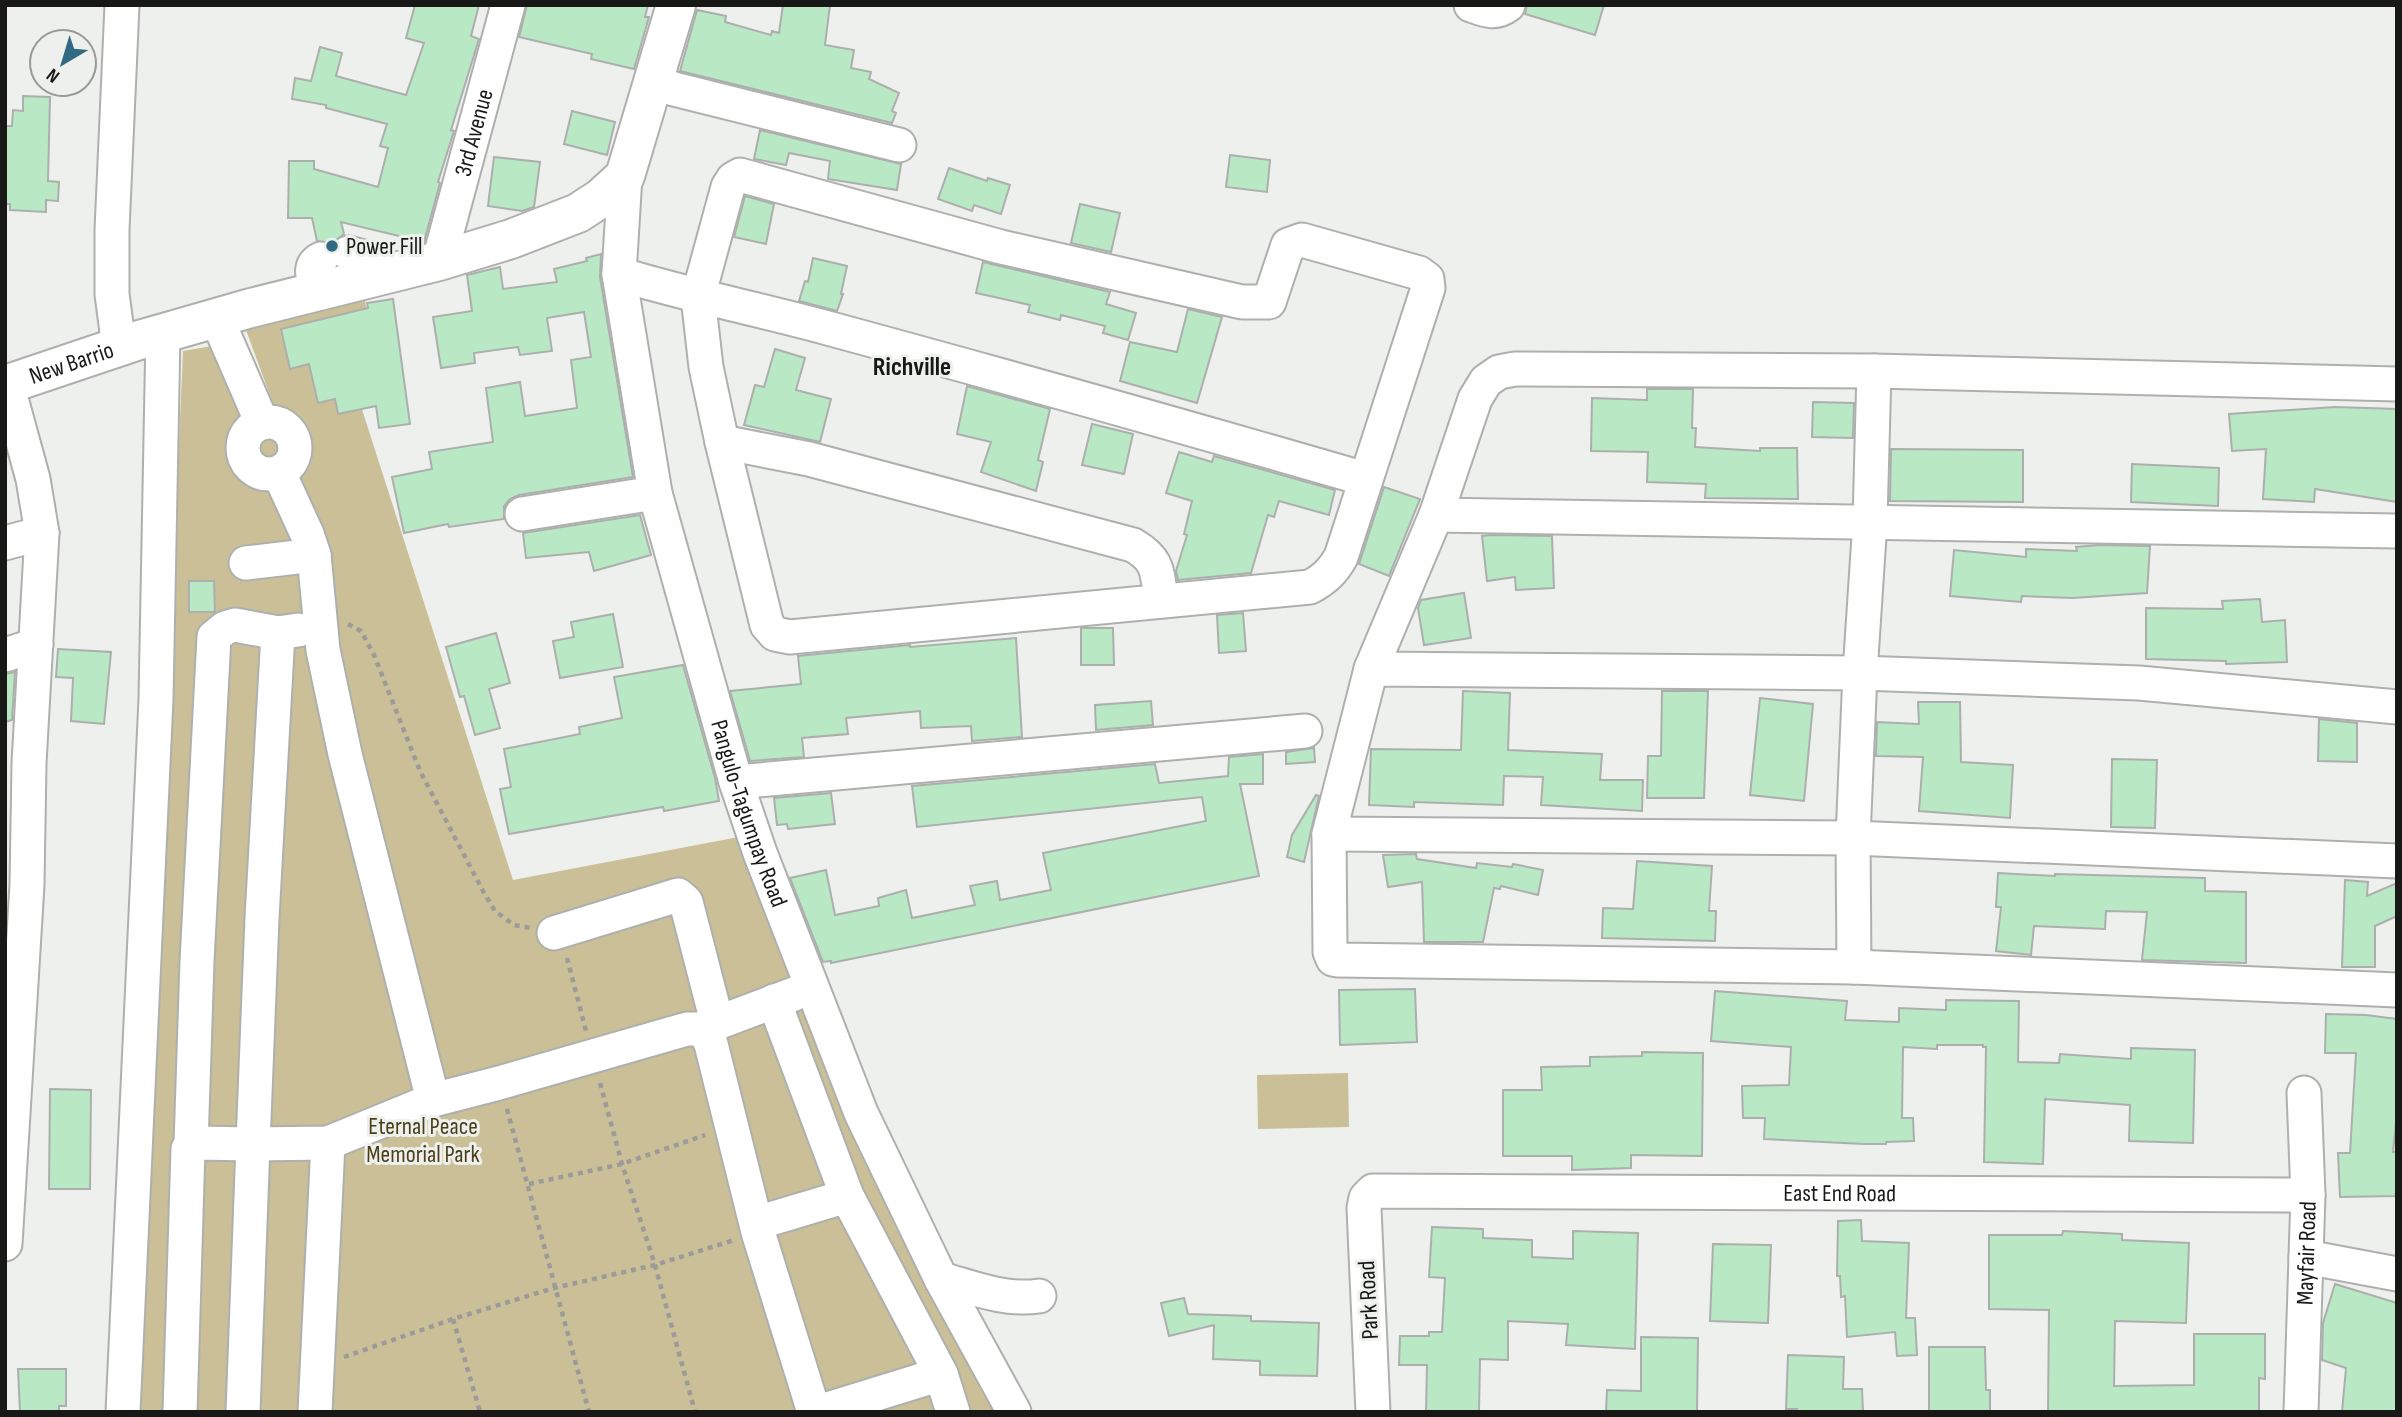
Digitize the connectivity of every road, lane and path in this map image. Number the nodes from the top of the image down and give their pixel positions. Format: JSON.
{"nodes":[{"id":1,"x":122,"y":5,"type":"edge"},
{"id":2,"x":508,"y":5,"type":"edge"},
{"id":3,"x":676,"y":5,"type":"edge"},
{"id":4,"x":653,"y":82,"type":"junction"},
{"id":5,"x":899,"y":145,"type":"dead end"},
{"id":6,"x":625,"y":176,"type":"junction"},
{"id":7,"x":439,"y":261,"type":"junction"},
{"id":8,"x":620,"y":274,"type":"junction"},
{"id":9,"x":698,"y":297,"type":"junction"},
{"id":10,"x":217,"y":319,"type":"junction"},
{"id":11,"x":139,"y":341,"type":"junction"},
{"id":12,"x":1874,"y":371,"type":"junction"},
{"id":13,"x":2397,"y":384,"type":"edge"},
{"id":14,"x":6,"y":385,"type":"edge"},
{"id":15,"x":722,"y":442,"type":"junction"},
{"id":16,"x":1365,"y":479,"type":"junction"},
{"id":17,"x":655,"y":493,"type":"junction"},
{"id":18,"x":522,"y":514,"type":"dead end"},
{"id":19,"x":1436,"y":515,"type":"junction"},
{"id":20,"x":1871,"y":521,"type":"junction"},
{"id":21,"x":2397,"y":531,"type":"edge"},
{"id":22,"x":42,"y":533,"type":"junction"},
{"id":23,"x":5,"y":543,"type":"edge"},
{"id":24,"x":314,"y":555,"type":"junction"},
{"id":25,"x":246,"y":563,"type":"dead end"},
{"id":26,"x":1161,"y":600,"type":"junction"},
{"id":27,"x":321,"y":627,"type":"junction"},
{"id":28,"x":278,"y":633,"type":"junction"},
{"id":29,"x":21,"y":650,"type":"edge"},
{"id":30,"x":1371,"y":668,"type":"junction"},
{"id":31,"x":1860,"y":673,"type":"junction"},
{"id":32,"x":2397,"y":707,"type":"edge"},
{"id":33,"x":1305,"y":731,"type":"dead end"},
{"id":34,"x":17,"y":767,"type":"edge"},
{"id":35,"x":736,"y":782,"type":"junction"},
{"id":36,"x":1329,"y":834,"type":"junction"},
{"id":37,"x":1853,"y":838,"type":"junction"},
{"id":38,"x":2397,"y":861,"type":"edge"},
{"id":39,"x":16,"y":888,"type":"edge"},
{"id":40,"x":554,"y":933,"type":"junction"},
{"id":41,"x":1854,"y":967,"type":"junction"},
{"id":42,"x":812,"y":987,"type":"junction"},
{"id":43,"x":2397,"y":990,"type":"edge"},
{"id":44,"x":774,"y":1001,"type":"junction"},
{"id":45,"x":709,"y":1026,"type":"junction"},
{"id":46,"x":593,"y":1055,"type":"junction"},
{"id":47,"x":499,"y":1083,"type":"junction"},
{"id":48,"x":2304,"y":1093,"type":"dead end"},
{"id":49,"x":433,"y":1100,"type":"junction"},
{"id":50,"x":733,"y":1125,"type":"junction"},
{"id":51,"x":328,"y":1143,"type":"junction"},
{"id":52,"x":253,"y":1144,"type":"junction"},
{"id":53,"x":191,"y":1145,"type":"junction"},
{"id":54,"x":622,"y":1164,"type":"junction"},
{"id":55,"x":528,"y":1185,"type":"junction"},
{"id":56,"x":1373,"y":1191,"type":"joint"},
{"id":57,"x":2308,"y":1195,"type":"junction"},
{"id":58,"x":6,"y":1196,"type":"edge"},
{"id":59,"x":847,"y":1196,"type":"junction"},
{"id":60,"x":758,"y":1228,"type":"junction"},
{"id":61,"x":5,"y":1244,"type":"edge"},
{"id":62,"x":2306,"y":1257,"type":"junction"},
{"id":63,"x":655,"y":1265,"type":"junction"},
{"id":64,"x":2397,"y":1274,"type":"edge"},
{"id":65,"x":941,"y":1279,"type":"junction"},
{"id":66,"x":554,"y":1288,"type":"junction"},
{"id":67,"x":1039,"y":1296,"type":"dead end"},
{"id":68,"x":453,"y":1319,"type":"junction"},
{"id":69,"x":318,"y":1366,"type":"junction"},
{"id":70,"x":940,"y":1374,"type":"junction"},
{"id":71,"x":905,"y":1399,"type":"edge"},
{"id":72,"x":820,"y":1411,"type":"edge"},
{"id":73,"x":123,"y":1412,"type":"edge"},
{"id":74,"x":180,"y":1412,"type":"edge"},
{"id":75,"x":243,"y":1412,"type":"edge"},
{"id":76,"x":314,"y":1412,"type":"edge"},
{"id":77,"x":480,"y":1412,"type":"edge"},
{"id":78,"x":589,"y":1412,"type":"edge"},
{"id":79,"x":695,"y":1412,"type":"edge"},
{"id":80,"x":953,"y":1412,"type":"edge"},
{"id":81,"x":1014,"y":1412,"type":"edge"},
{"id":82,"x":1373,"y":1412,"type":"edge"},
{"id":83,"x":2301,"y":1412,"type":"edge"}],
"edges":[{"from":1,"to":11,"type":"street"},
{"from":2,"to":7,"type":"street","name":"3rd Avenue"},
{"from":3,"to":4,"type":"main road"},
{"from":4,"to":5,"type":"street"},
{"from":4,"to":6,"type":"main road"},
{"from":6,"to":7,"type":"main road","name":"New Barrio"},
{"from":6,"to":8,"type":"street","name":"Pangulo-Tagumpay Road"},
{"from":7,"to":10,"type":"main road","name":"New Barrio"},
{"from":8,"to":9,"type":"street"},
{"from":8,"to":17,"type":"street","name":"Pangulo-Tagumpay Road"},
{"from":9,"to":15,"type":"street"},
{"from":9,"to":16,"type":"street"},
{"from":9,"to":16,"type":"street"},
{"from":10,"to":11,"type":"main road","name":"New Barrio"},
{"from":10,"to":24,"type":"street"},
{"from":11,"to":14,"type":"main road","name":"New Barrio"},
{"from":11,"to":73,"type":"street"},
{"from":12,"to":13,"type":"street"},
{"from":12,"to":19,"type":"street"},
{"from":12,"to":20,"type":"street"},
{"from":14,"to":22,"type":"street"},
{"from":15,"to":26,"type":"street"},
{"from":15,"to":26,"type":"street"},
{"from":16,"to":26,"type":"street"},
{"from":17,"to":18,"type":"street"},
{"from":17,"to":35,"type":"street","name":"Pangulo-Tagumpay Road"},
{"from":19,"to":20,"type":"street"},
{"from":19,"to":30,"type":"street"},
{"from":20,"to":21,"type":"street"},
{"from":20,"to":31,"type":"street"},
{"from":22,"to":23,"type":"street"},
{"from":22,"to":29,"type":"street"},
{"from":24,"to":25,"type":"street"},
{"from":24,"to":27,"type":"street"},
{"from":27,"to":28,"type":"street"},
{"from":27,"to":40,"type":"path"},
{"from":27,"to":49,"type":"street"},
{"from":28,"to":52,"type":"street"},
{"from":28,"to":53,"type":"street"},
{"from":29,"to":34,"type":"street"},
{"from":30,"to":31,"type":"street"},
{"from":30,"to":36,"type":"street"},
{"from":31,"to":32,"type":"street"},
{"from":31,"to":37,"type":"street"},
{"from":33,"to":35,"type":"street"},
{"from":34,"to":39,"type":"street"},
{"from":35,"to":42,"type":"street","name":"Pangulo-Tagumpay Road"},
{"from":36,"to":37,"type":"street"},
{"from":36,"to":41,"type":"street"},
{"from":37,"to":38,"type":"street"},
{"from":37,"to":41,"type":"street"},
{"from":39,"to":58,"type":"street"},
{"from":40,"to":45,"type":"street"},
{"from":40,"to":46,"type":"path"},
{"from":41,"to":43,"type":"street"},
{"from":42,"to":44,"type":"street"},
{"from":42,"to":65,"type":"street","name":"Pangulo-Tagumpay Road"},
{"from":44,"to":45,"type":"street"},
{"from":44,"to":59,"type":"street"},
{"from":45,"to":46,"type":"street"},
{"from":45,"to":50,"type":"street"},
{"from":46,"to":47,"type":"street"},
{"from":46,"to":54,"type":"path"},
{"from":47,"to":49,"type":"street"},
{"from":47,"to":55,"type":"path"},
{"from":48,"to":57,"type":"street","name":"Mayfair Road"},
{"from":49,"to":51,"type":"street"},
{"from":50,"to":54,"type":"path"},
{"from":50,"to":60,"type":"street"},
{"from":51,"to":52,"type":"street"},
{"from":51,"to":69,"type":"street"},
{"from":52,"to":53,"type":"street"},
{"from":52,"to":75,"type":"street"},
{"from":53,"to":74,"type":"street"},
{"from":54,"to":55,"type":"path"},
{"from":54,"to":63,"type":"path"},
{"from":55,"to":66,"type":"path"},
{"from":56,"to":57,"type":"street","name":"East End Road"},
{"from":56,"to":82,"type":"street","name":"Park Road"},
{"from":57,"to":62,"type":"street","name":"Mayfair Road"},
{"from":58,"to":61,"type":"street"},
{"from":59,"to":60,"type":"street"},
{"from":59,"to":70,"type":"street"},
{"from":60,"to":63,"type":"path"},
{"from":60,"to":72,"type":"street"},
{"from":62,"to":64,"type":"street"},
{"from":62,"to":83,"type":"street","name":"Mayfair Road"},
{"from":63,"to":66,"type":"path"},
{"from":63,"to":79,"type":"path"},
{"from":65,"to":67,"type":"street"},
{"from":65,"to":81,"type":"street","name":"Pangulo-Tagumpay Road"},
{"from":66,"to":68,"type":"path"},
{"from":66,"to":78,"type":"path"},
{"from":68,"to":69,"type":"path"},
{"from":68,"to":77,"type":"path"},
{"from":69,"to":76,"type":"street"},
{"from":70,"to":71,"type":"street"},
{"from":70,"to":80,"type":"street"},
{"from":71,"to":72,"type":"street"}]}
